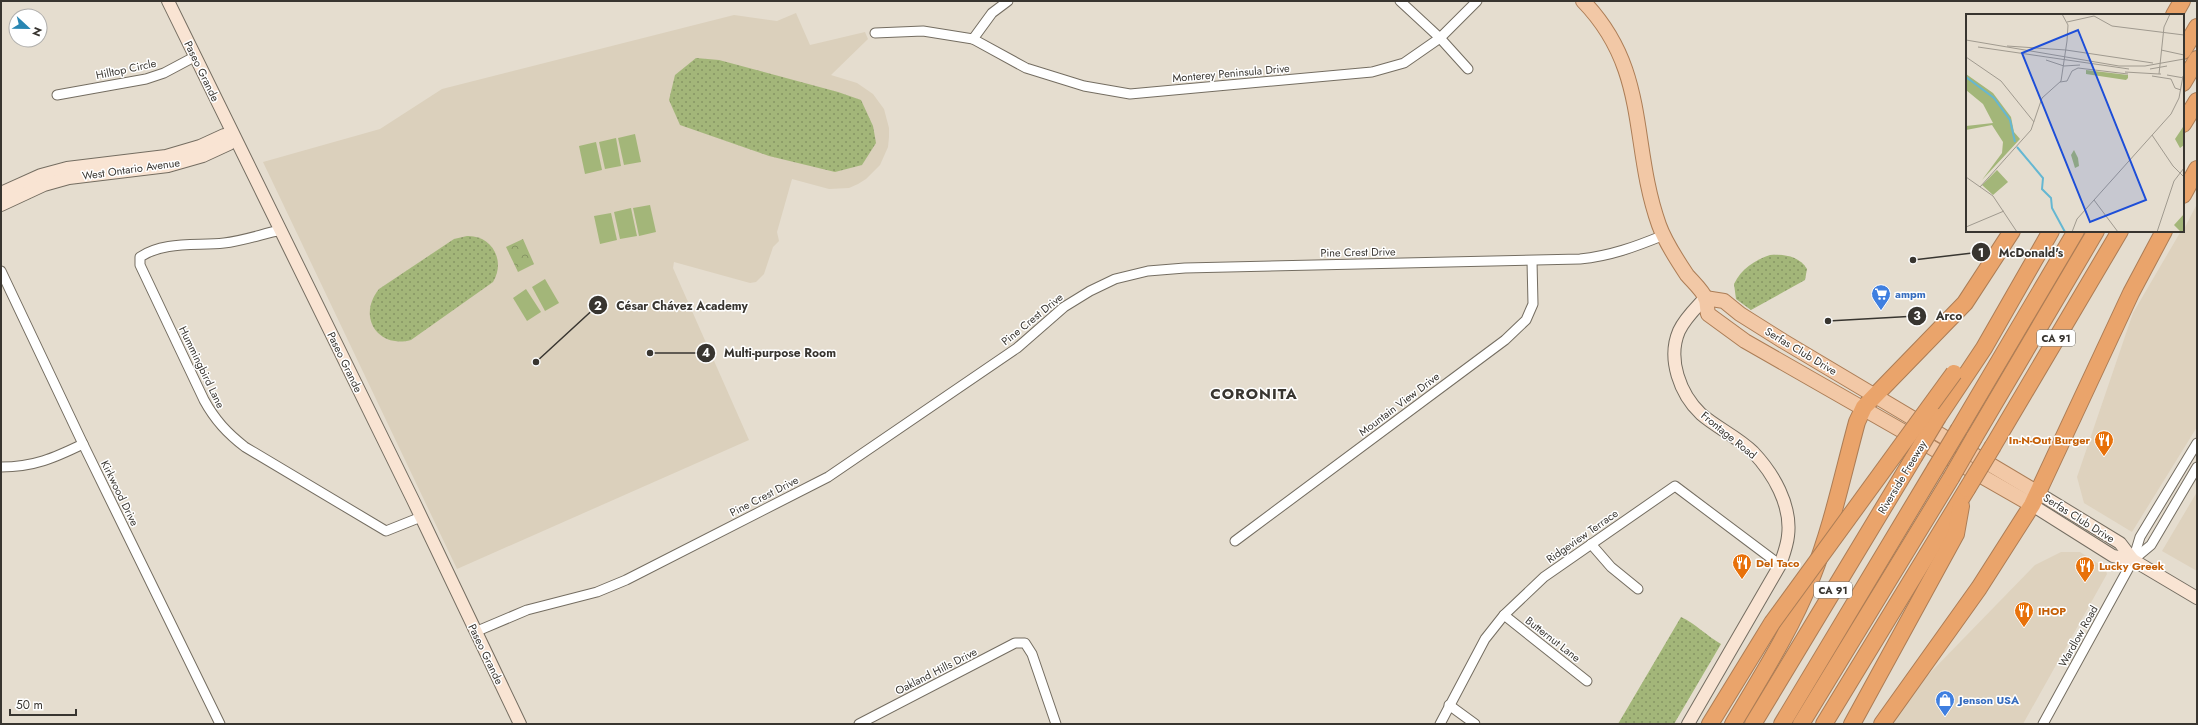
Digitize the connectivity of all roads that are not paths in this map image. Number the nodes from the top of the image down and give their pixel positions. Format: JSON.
{"nodes":[{"id":1,"x":168,"y":1,"type":"edge"},
{"id":2,"x":1008,"y":1,"type":"edge"},
{"id":3,"x":1400,"y":1,"type":"edge"},
{"id":4,"x":1478,"y":1,"type":"edge"},
{"id":5,"x":1583,"y":1,"type":"edge"},
{"id":6,"x":2197,"y":27,"type":"edge"},
{"id":7,"x":875,"y":33,"type":"dead end"},
{"id":8,"x":1440,"y":38,"type":"junction"},
{"id":9,"x":973,"y":39,"type":"junction"},
{"id":10,"x":2184,"y":49,"type":"edge"},
{"id":11,"x":196,"y":56,"type":"junction"},
{"id":12,"x":2197,"y":59,"type":"edge"},
{"id":13,"x":1468,"y":69,"type":"dead end"},
{"id":14,"x":2184,"y":81,"type":"edge"},
{"id":15,"x":58,"y":95,"type":"dead end"},
{"id":16,"x":2197,"y":101,"type":"edge"},
{"id":17,"x":2184,"y":122,"type":"edge"},
{"id":18,"x":233,"y":136,"type":"junction"},
{"id":19,"x":2197,"y":169,"type":"edge"},
{"id":20,"x":1,"y":193,"type":"edge"},
{"id":21,"x":2184,"y":193,"type":"edge"},
{"id":22,"x":1,"y":205,"type":"edge"},
{"id":23,"x":281,"y":230,"type":"junction"},
{"id":24,"x":2011,"y":232,"type":"edge"},
{"id":25,"x":2050,"y":232,"type":"edge"},
{"id":26,"x":2075,"y":232,"type":"edge"},
{"id":27,"x":2095,"y":232,"type":"edge"},
{"id":28,"x":2119,"y":232,"type":"edge"},
{"id":29,"x":2163,"y":232,"type":"edge"},
{"id":30,"x":1664,"y":235,"type":"junction"},
{"id":31,"x":1532,"y":261,"type":"junction"},
{"id":32,"x":1,"y":271,"type":"edge"},
{"id":33,"x":1706,"y":298,"type":"junction"},
{"id":34,"x":1984,"y":348,"type":"junction"},
{"id":35,"x":1876,"y":396,"type":"junction"},
{"id":36,"x":1864,"y":408,"type":"junction"},
{"id":37,"x":2197,"y":443,"type":"edge"},
{"id":38,"x":83,"y":444,"type":"junction"},
{"id":39,"x":1,"y":467,"type":"edge"},
{"id":40,"x":2197,"y":467,"type":"edge"},
{"id":41,"x":1965,"y":492,"type":"junction"},
{"id":42,"x":2035,"y":499,"type":"junction"},
{"id":43,"x":421,"y":517,"type":"junction"},
{"id":44,"x":1235,"y":541,"type":"dead end"},
{"id":45,"x":1591,"y":544,"type":"junction"},
{"id":46,"x":2133,"y":560,"type":"junction"},
{"id":47,"x":1780,"y":565,"type":"junction"},
{"id":48,"x":1638,"y":589,"type":"dead end"},
{"id":49,"x":2197,"y":598,"type":"edge"},
{"id":50,"x":1504,"y":615,"type":"junction"},
{"id":51,"x":476,"y":632,"type":"junction"},
{"id":52,"x":1587,"y":681,"type":"dead end"},
{"id":53,"x":1450,"y":705,"type":"junction"},
{"id":54,"x":220,"y":724,"type":"edge"},
{"id":55,"x":520,"y":724,"type":"edge"},
{"id":56,"x":859,"y":724,"type":"edge"},
{"id":57,"x":1056,"y":724,"type":"edge"},
{"id":58,"x":1440,"y":724,"type":"edge"},
{"id":59,"x":1475,"y":724,"type":"edge"},
{"id":60,"x":1688,"y":724,"type":"edge"},
{"id":61,"x":1710,"y":724,"type":"edge"},
{"id":62,"x":1733,"y":724,"type":"edge"},
{"id":63,"x":1753,"y":724,"type":"edge"},
{"id":64,"x":1782,"y":724,"type":"edge"},
{"id":65,"x":1801,"y":724,"type":"edge"},
{"id":66,"x":1824,"y":724,"type":"edge"},
{"id":67,"x":1852,"y":724,"type":"edge"},
{"id":68,"x":1882,"y":724,"type":"edge"},
{"id":69,"x":2043,"y":724,"type":"edge"}],
"edges":[{"from":1,"to":11,"type":"main road","name":"Paseo Grande"},
{"from":2,"to":9,"type":"street"},
{"from":3,"to":8,"type":"street"},
{"from":4,"to":8,"type":"street","name":"Monterey Peninsula Drive"},
{"from":5,"to":30,"type":"main road","name":"Serfas Club Drive"},
{"from":6,"to":10,"type":"highway"},
{"from":7,"to":9,"type":"street"},
{"from":8,"to":9,"type":"street","name":"Monterey Peninsula Drive"},
{"from":8,"to":13,"type":"street"},
{"from":11,"to":15,"type":"street","name":"Hilltop Circle"},
{"from":11,"to":18,"type":"main road","name":"Paseo Grande"},
{"from":12,"to":14,"type":"highway"},
{"from":16,"to":17,"type":"highway"},
{"from":18,"to":20,"type":"main road","name":"West Ontario Avenue"},
{"from":18,"to":22,"type":"main road","name":"West Ontario Avenue"},
{"from":18,"to":23,"type":"main road","name":"Paseo Grande"},
{"from":19,"to":21,"type":"highway"},
{"from":23,"to":43,"type":"main road","name":"Paseo Grande"},
{"from":23,"to":43,"type":"street","name":"Hummingbird Lane"},
{"from":24,"to":35,"type":"highway"},
{"from":25,"to":34,"type":"highway","name":"Riverside Freeway","number":"CA 91"},
{"from":26,"to":64,"type":"highway","bridge":true},
{"from":27,"to":65,"type":"highway","bridge":true},
{"from":28,"to":41,"type":"highway","number":"CA 91","bridge":true},
{"from":29,"to":42,"type":"highway"},
{"from":30,"to":31,"type":"street","name":"Pine Crest Drive"},
{"from":30,"to":33,"type":"main road","name":"Serfas Club Drive"},
{"from":31,"to":44,"type":"street","name":"Mountain View Drive"},
{"from":31,"to":51,"type":"street","name":"Pine Crest Drive"},
{"from":32,"to":38,"type":"street","name":"Kirkwood Drive"},
{"from":33,"to":35,"type":"main road","name":"Serfas Club Drive"},
{"from":33,"to":36,"type":"main road","name":"Serfas Club Drive"},
{"from":33,"to":47,"type":"main road","name":"Frontage Road"},
{"from":34,"to":61,"type":"highway","bridge":true},
{"from":34,"to":63,"type":"highway","name":"Riverside Freeway","number":"CA 91","bridge":true},
{"from":35,"to":36,"type":"highway"},
{"from":35,"to":42,"type":"main road","name":"Serfas Club Drive"},
{"from":36,"to":42,"type":"main road","name":"Serfas Club Drive"},
{"from":36,"to":62,"type":"highway"},
{"from":37,"to":46,"type":"street","name":"Wardlow Road"},
{"from":38,"to":39,"type":"street"},
{"from":38,"to":54,"type":"street","name":"Kirkwood Drive"},
{"from":40,"to":46,"type":"street","name":"Wardlow Road"},
{"from":41,"to":66,"type":"highway","number":"CA 91"},
{"from":41,"to":67,"type":"highway"},
{"from":42,"to":46,"type":"main road","name":"Serfas Club Drive"},
{"from":42,"to":68,"type":"highway"},
{"from":43,"to":51,"type":"main road","name":"Paseo Grande"},
{"from":45,"to":47,"type":"street","name":"Ridgeview Terrace"},
{"from":45,"to":48,"type":"street"},
{"from":45,"to":50,"type":"street","name":"Ridgeview Terrace"},
{"from":46,"to":49,"type":"main road","name":"Serfas Club Drive"},
{"from":46,"to":69,"type":"street","name":"Wardlow Road"},
{"from":47,"to":60,"type":"main road","name":"Frontage Road"},
{"from":50,"to":52,"type":"street","name":"Butternut Lane"},
{"from":50,"to":53,"type":"street","name":"Ridgeview Terrace"},
{"from":51,"to":55,"type":"main road","name":"Paseo Grande"},
{"from":53,"to":58,"type":"street","name":"Ridgeview Terrace"},
{"from":53,"to":59,"type":"street"},
{"from":56,"to":57,"type":"street","name":"Oakland Hills Drive"}]}
